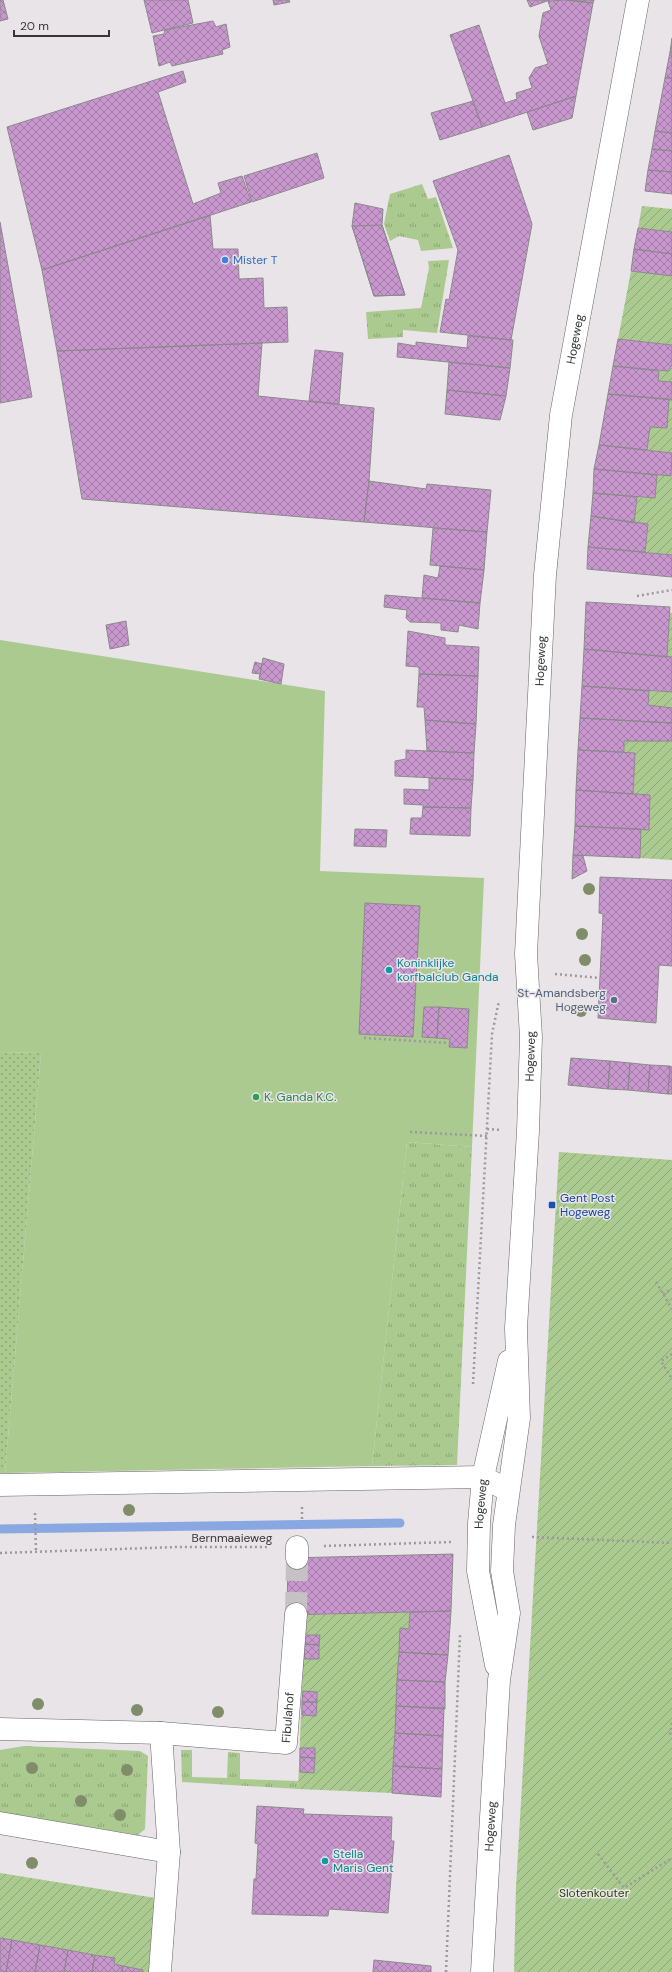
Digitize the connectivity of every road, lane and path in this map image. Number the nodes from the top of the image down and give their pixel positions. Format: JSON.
{"nodes":[{"id":1,"x":638,"y":0,"type":"edge"},
{"id":2,"x":672,"y":590,"type":"edge"},
{"id":3,"x":637,"y":596,"type":"dead end"},
{"id":4,"x":527,"y":972,"type":"junction"},
{"id":5,"x":600,"y":978,"type":"dead end"},
{"id":6,"x":400,"y":1036,"type":"dead end"},
{"id":7,"x":364,"y":1038,"type":"dead end"},
{"id":8,"x":399,"y":1040,"type":"junction"},
{"id":9,"x":449,"y":1043,"type":"dead end"},
{"id":10,"x":410,"y":1132,"type":"dead end"},
{"id":11,"x":487,"y":1136,"type":"dead end"},
{"id":12,"x":656,"y":1282,"type":"dead end"},
{"id":13,"x":672,"y":1288,"type":"edge"},
{"id":14,"x":663,"y":1294,"type":"junction"},
{"id":15,"x":672,"y":1309,"type":"edge"},
{"id":16,"x":516,"y":1328,"type":"junction"},
{"id":17,"x":672,"y":1354,"type":"edge"},
{"id":18,"x":672,"y":1380,"type":"edge"},
{"id":19,"x":483,"y":1477,"type":"junction"},
{"id":20,"x":302,"y":1480,"type":"junction"},
{"id":21,"x":34,"y":1484,"type":"junction"},
{"id":22,"x":0,"y":1485,"type":"edge"},
{"id":23,"x":507,"y":1490,"type":"junction"},
{"id":24,"x":530,"y":1538,"type":"dead end"},
{"id":25,"x":456,"y":1541,"type":"dead end"},
{"id":26,"x":672,"y":1543,"type":"edge"},
{"id":27,"x":36,"y":1552,"type":"junction"},
{"id":28,"x":297,"y":1552,"type":"junction"},
{"id":29,"x":0,"y":1553,"type":"edge"},
{"id":30,"x":296,"y":1614,"type":"tunnel mouth"},
{"id":31,"x":499,"y":1680,"type":"junction"},
{"id":32,"x":672,"y":1723,"type":"edge"},
{"id":33,"x":0,"y":1729,"type":"edge"},
{"id":34,"x":161,"y":1733,"type":"junction"},
{"id":35,"x":671,"y":1734,"type":"edge"},
{"id":36,"x":0,"y":1823,"type":"edge"},
{"id":37,"x":170,"y":1852,"type":"junction"},
{"id":38,"x":598,"y":1854,"type":"dead end"},
{"id":39,"x":672,"y":1858,"type":"edge"},
{"id":40,"x":160,"y":1971,"type":"dead end"},
{"id":41,"x":482,"y":1972,"type":"edge"}],
"edges":[{"from":1,"to":4,"type":"street","name":"Hogeweg"},
{"from":2,"to":3,"type":"path"},
{"from":4,"to":5,"type":"path"},
{"from":4,"to":16,"type":"street","name":"Hogeweg"},
{"from":6,"to":8,"type":"path"},
{"from":7,"to":8,"type":"path"},
{"from":8,"to":9,"type":"path"},
{"from":10,"to":11,"type":"path"},
{"from":12,"to":14,"type":"path"},
{"from":13,"to":14,"type":"path"},
{"from":14,"to":15,"type":"path"},
{"from":16,"to":19,"type":"street","name":"Hogeweg"},
{"from":16,"to":23,"type":"street","name":"Hogeweg"},
{"from":17,"to":18,"type":"path"},
{"from":19,"to":20,"type":"street"},
{"from":19,"to":23,"type":"street"},
{"from":19,"to":31,"type":"street","name":"Hogeweg"},
{"from":20,"to":21,"type":"street"},
{"from":20,"to":28,"type":"path"},
{"from":21,"to":22,"type":"street"},
{"from":21,"to":27,"type":"path"},
{"from":23,"to":31,"type":"street","name":"Hogeweg"},
{"from":24,"to":26,"type":"path"},
{"from":25,"to":28,"type":"path","name":"Bernmaaieweg"},
{"from":27,"to":28,"type":"path","name":"Bernmaaieweg"},
{"from":27,"to":29,"type":"path","name":"Bernmaaieweg"},
{"from":30,"to":34,"type":"street","name":"Fibulahof"},
{"from":31,"to":41,"type":"street","name":"Hogeweg"},
{"from":32,"to":35,"type":"path"},
{"from":33,"to":34,"type":"street","name":"Fibulahof"},
{"from":34,"to":37,"type":"street"},
{"from":36,"to":37,"type":"street"},
{"from":37,"to":40,"type":"street"},
{"from":38,"to":39,"type":"path"}]}
